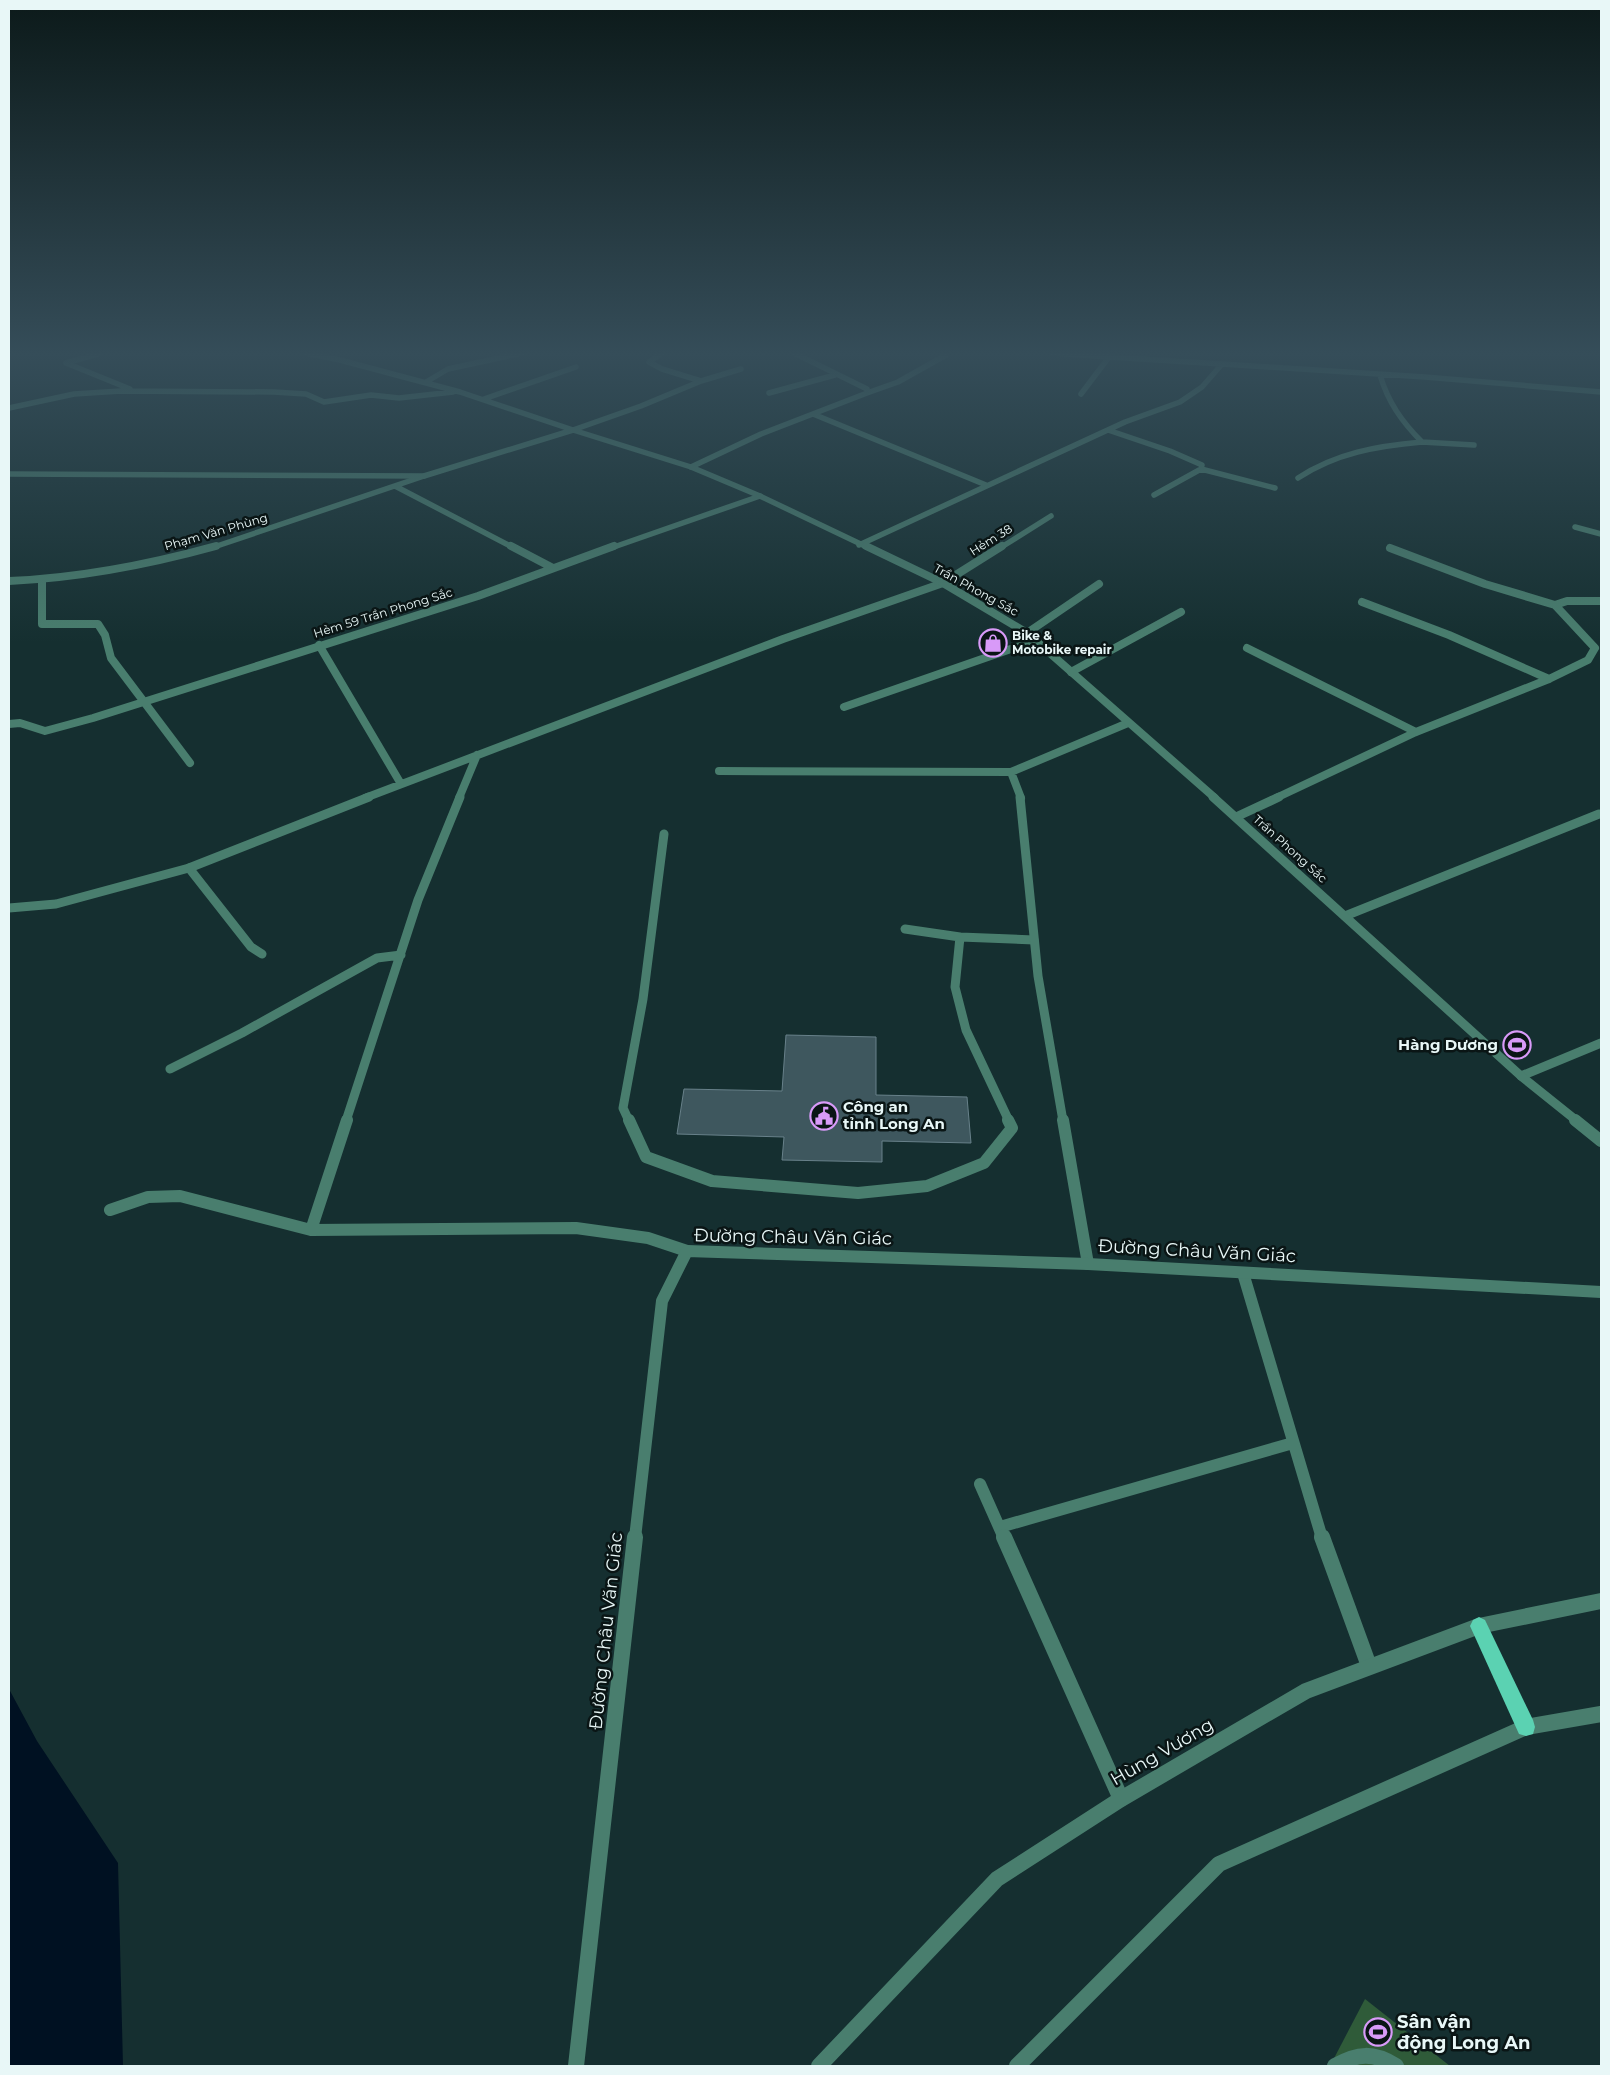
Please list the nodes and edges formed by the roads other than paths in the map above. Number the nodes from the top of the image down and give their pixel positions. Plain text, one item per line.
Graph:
1 (509, 450) edge
2 (635, 450) edge
3 (728, 450) edge
4 (900, 450) edge
5 (1064, 450) edge
6 (1164, 450) edge
7 (1364, 450) edge
8 (691, 468) junction
9 (1201, 469) junction
10 (9, 474) edge
11 (424, 476) junction
12 (1298, 478) dead end
13 (986, 485) junction
14 (395, 486) junction
15 (1275, 488) dead end
16 (1154, 495) dead end
17 (760, 496) junction
18 (1051, 516) dead end
19 (1575, 526) dead end
20 (1601, 534) edge
21 (859, 545) junction
22 (1390, 548) dead end
23 (553, 568) junction
24 (9, 581) edge
25 (42, 581) junction
26 (943, 583) junction
27 (1099, 584) dead end
28 (1601, 601) edge
29 (1362, 602) dead end
30 (1555, 605) junction
31 (1181, 612) dead end
32 (1027, 633) junction
33 (1034, 642) junction
34 (319, 645) junction
35 (1247, 648) dead end
36 (1598, 648) edge
37 (1071, 672) junction
38 (1549, 680) junction
39 (143, 702) junction
40 (844, 707) dead end
41 (1128, 723) junction
42 (9, 724) edge
43 (1416, 732) junction
44 (477, 755) junction
45 (190, 764) dead end
46 (719, 772) dead end
47 (1011, 772) junction
48 (401, 784) junction
49 (1599, 814) dead end
50 (1236, 817) junction
51 (664, 834) dead end
52 (189, 868) junction
53 (9, 908) edge
54 (1345, 916) junction
55 (905, 929) dead end
56 (960, 937) junction
57 (1034, 940) junction
58 (262, 954) dead end
59 (401, 955) junction
60 (1601, 1043) edge
61 (170, 1069) dead end
62 (1521, 1076) junction
63 (1601, 1141) edge
64 (110, 1210) dead end
65 (311, 1230) junction
66 (687, 1251) junction
67 (1088, 1264) junction
68 (1243, 1273) junction
69 (1601, 1292) edge
70 (1293, 1443) junction
71 (980, 1484) dead end
72 (1000, 1528) junction
73 (1601, 1602) edge
74 (1479, 1626) junction
75 (1369, 1666) junction
76 (1601, 1714) edge
77 (1526, 1727) junction
78 (1121, 1799) junction
79 (576, 2066) edge
80 (819, 2066) edge
81 (1017, 2066) edge
82 (1336, 2066) edge
83 (1396, 2066) edge

1 - 11 street, Phạm Văn Phùng
2 - 8 street, Trần Phong Sắc
3 - 8 street
4 - 13 street
5 - 13 street
6 - 9 street
7 - 12 street
8 - 17 street, Trần Phong Sắc
9 - 15 street
9 - 16 street
10 - 11 street
11 - 14 street, Phạm Văn Phùng
13 - 21 street
14 - 23 street
14 - 25 street, Phạm Văn Phùng
17 - 21 street, Trần Phong Sắc
17 - 23 street, Hẻm 59 Trần Phong Sắc
18 - 26 street, Hẻm 38
19 - 20 street
21 - 26 street, Trần Phong Sắc
22 - 30 street
23 - 34 street, Hẻm 59 Trần Phong Sắc
24 - 25 street, Phạm Văn Phùng
25 - 39 street
26 - 32 street, Trần Phong Sắc
26 - 44 street, Hẻm 38
27 - 32 street
28 - 30 street
29 - 38 street
30 - 36 street
31 - 37 street
32 - 33 street, Trần Phong Sắc
33 - 37 street, Trần Phong Sắc
33 - 40 street
34 - 39 street, Hẻm 59 Trần Phong Sắc
34 - 48 street
35 - 43 street
36 - 38 street
37 - 41 street, Trần Phong Sắc
38 - 43 street
39 - 42 street, Hẻm 59 Trần Phong Sắc
39 - 45 street
41 - 47 street
41 - 50 street, Trần Phong Sắc
43 - 50 street
44 - 48 street, Hẻm 38
44 - 59 street
46 - 47 street
47 - 57 street
48 - 52 street, Hẻm 38
49 - 54 street
50 - 54 street, Trần Phong Sắc
51 - 56 street
52 - 53 street, Hẻm 38
52 - 58 street
54 - 62 street, Trần Phong Sắc
55 - 56 street
56 - 57 street
57 - 67 street
59 - 61 street
59 - 65 street
60 - 62 street
62 - 63 street, Trần Phong Sắc
64 - 65 street
65 - 66 street
66 - 67 street, Đường Châu Văn Giác
66 - 79 street, Đường Châu Văn Giác
67 - 68 street, Đường Châu Văn Giác
68 - 69 street, Đường Châu Văn Giác
68 - 70 street
70 - 72 street
70 - 75 street
71 - 72 street
72 - 78 street
73 - 74 street, Hùng Vương
74 - 75 street, Hùng Vương
74 - 77 main road
75 - 78 street, Hùng Vương
76 - 77 street
77 - 81 street
78 - 80 street, Hùng Vương
82 - 83 street

